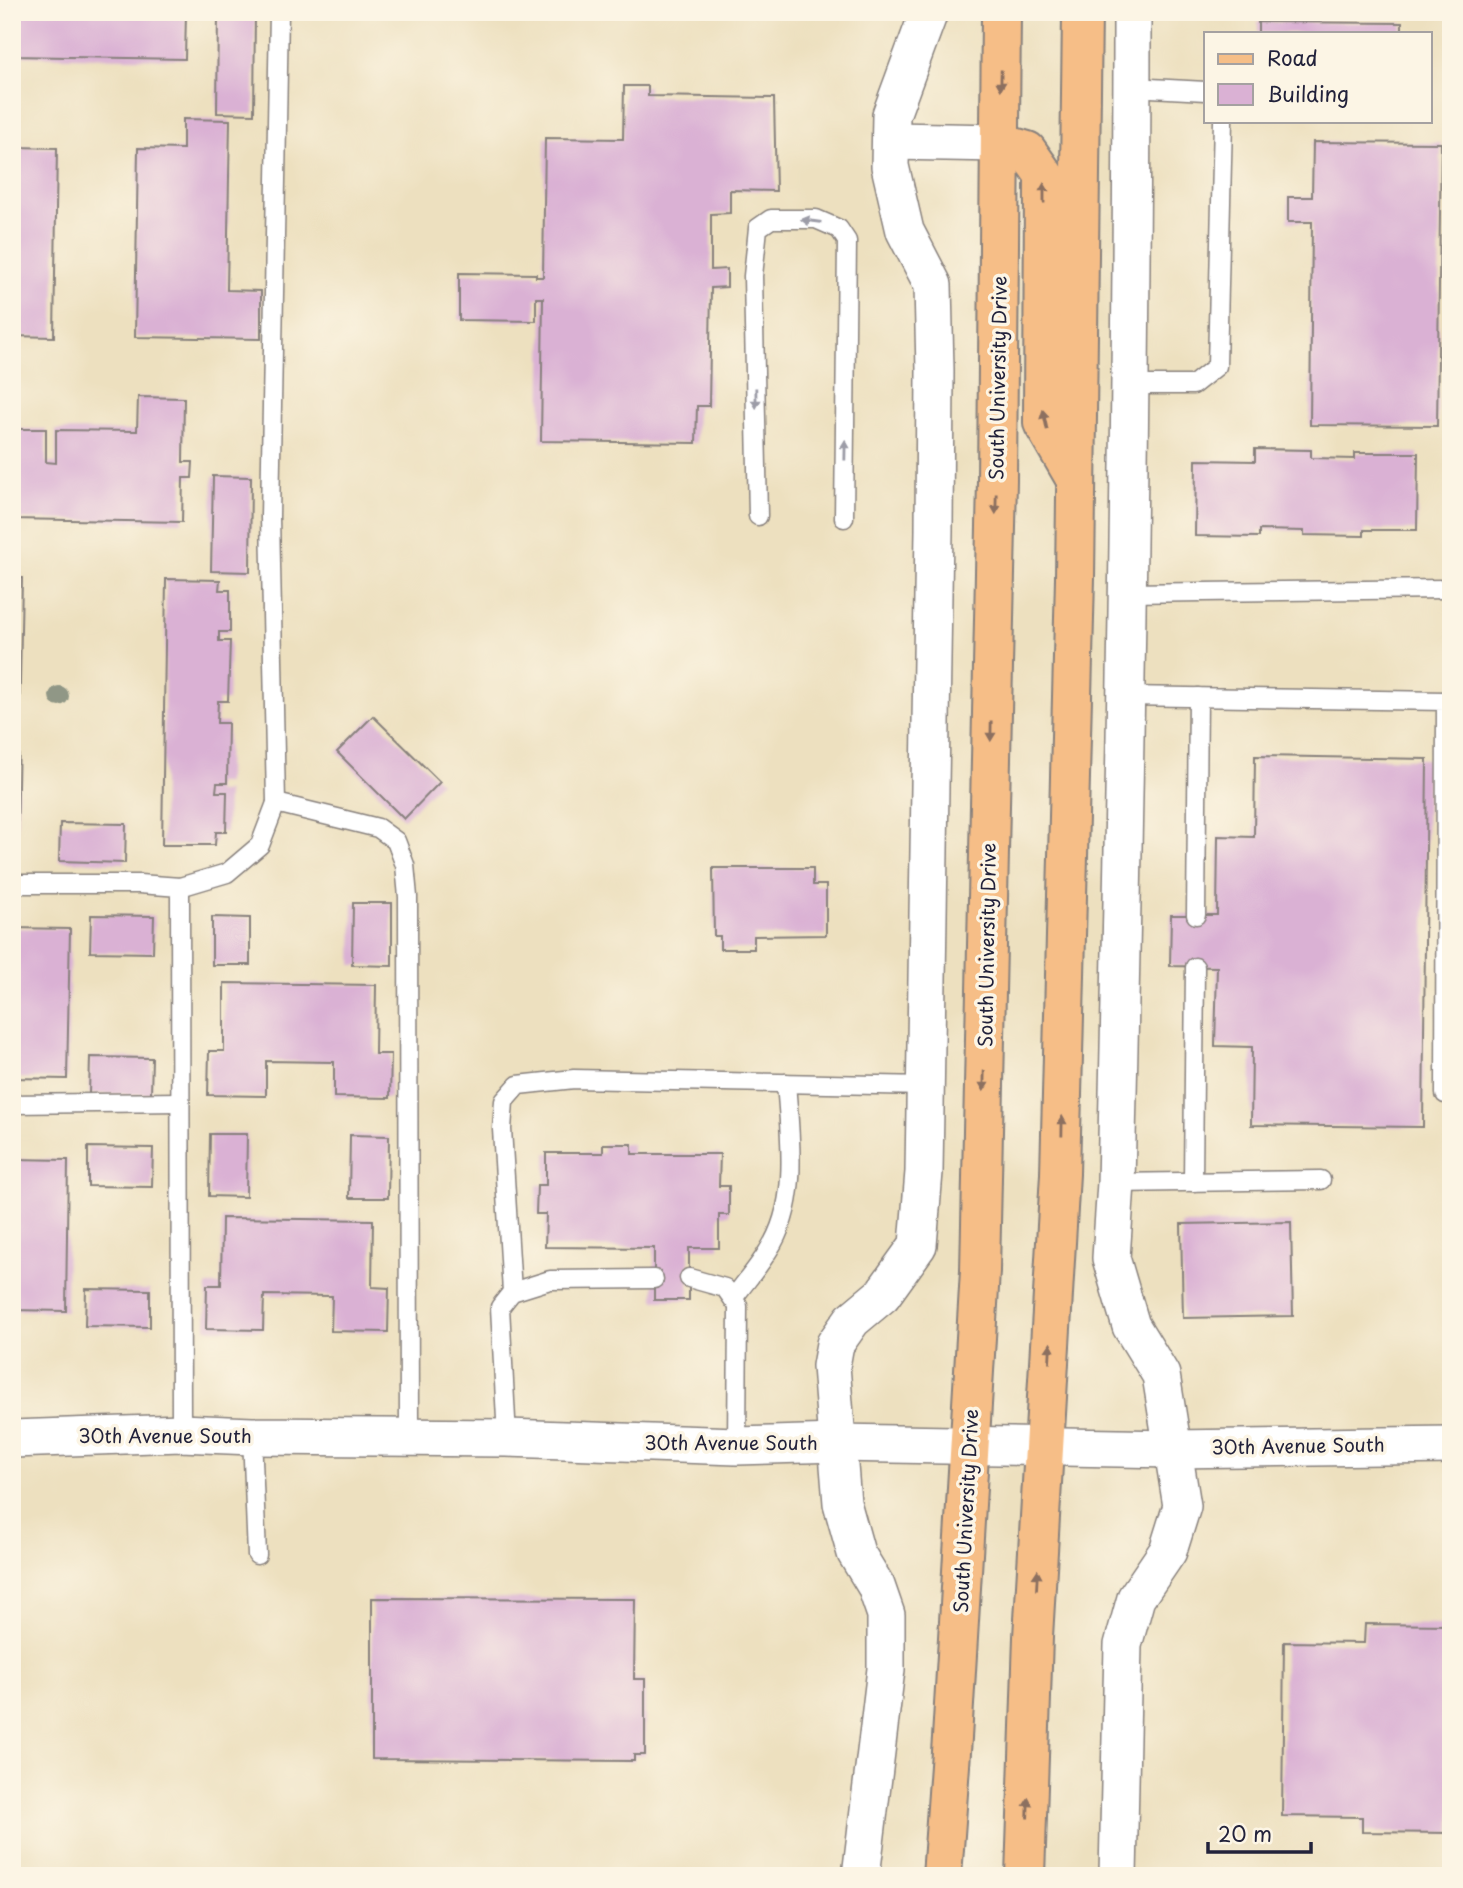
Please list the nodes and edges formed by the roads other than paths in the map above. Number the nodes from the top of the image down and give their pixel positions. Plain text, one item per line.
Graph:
1 (279, 12) edge
2 (929, 12) edge
3 (1001, 12) edge
4 (1082, 12) edge
5 (1132, 12) edge
6 (1132, 87) junction
7 (1204, 90) edge
8 (1223, 122) edge
9 (891, 141) junction
10 (1000, 144) junction
11 (1130, 385) junction
12 (1076, 480) junction
13 (758, 516) dead end
14 (844, 518) dead end
15 (1444, 589) dead end
16 (1127, 593) junction
17 (1125, 696) junction
18 (1198, 697) junction
19 (276, 803) junction
20 (12, 884) edge
21 (180, 887) junction
22 (1196, 915) dead end
23 (1195, 967) dead end
24 (786, 1083) junction
25 (926, 1086) junction
26 (1445, 1094) dead end
27 (180, 1101) junction
28 (12, 1104) edge
29 (1321, 1180) dead end
30 (1193, 1182) junction
31 (1116, 1183) junction
32 (689, 1278) dead end
33 (654, 1279) dead end
34 (512, 1292) junction
35 (733, 1299) junction
36 (181, 1433) junction
37 (252, 1436) junction
38 (409, 1436) junction
39 (507, 1438) junction
40 (12, 1439) edge
41 (837, 1443) junction
42 (1451, 1444) edge
43 (737, 1446) junction
44 (970, 1446) junction
45 (1045, 1447) junction
46 (1173, 1448) junction
47 (257, 1555) dead end
48 (861, 1876) edge
49 (942, 1876) edge
50 (1025, 1876) edge
51 (1118, 1876) edge

1 - 19 lane
2 - 9 street
3 -> 10 main road, South University Drive
4 - 12 main road
5 - 6 street
6 - 7 lane
6 - 11 street
8 - 11 lane
9 - 10 street
9 - 25 street
12 -> 10 main road
10 -> 44 main road, South University Drive
11 - 16 street
45 -> 12 main road
14 -> 13 lane
15 - 16 lane
16 - 17 street
17 - 18 lane
17 - 31 street
18 - 22 lane
18 - 26 lane
19 - 21 lane
19 - 38 lane
20 - 21 lane
21 - 27 lane
23 - 30 lane
24 - 25 lane
24 - 34 lane
24 - 35 lane
25 - 41 street
27 - 28 lane
27 - 36 lane
29 - 30 lane
30 - 31 lane
31 - 46 street
32 - 35 lane
33 - 34 lane
34 - 39 lane
35 - 43 lane
36 - 37 street, 30th Avenue South
36 - 40 street, 30th Avenue South
37 - 38 street, 30th Avenue South
37 - 47 lane
38 - 39 street, 30th Avenue South
39 - 43 street, 30th Avenue South
41 - 43 street, 30th Avenue South
41 - 44 street, 30th Avenue South
41 - 48 street
42 - 46 street, 30th Avenue South
44 - 45 street, 30th Avenue South
44 - 49 main road, South University Drive
45 - 46 street, 30th Avenue South
50 -> 45 main road
46 - 51 street

